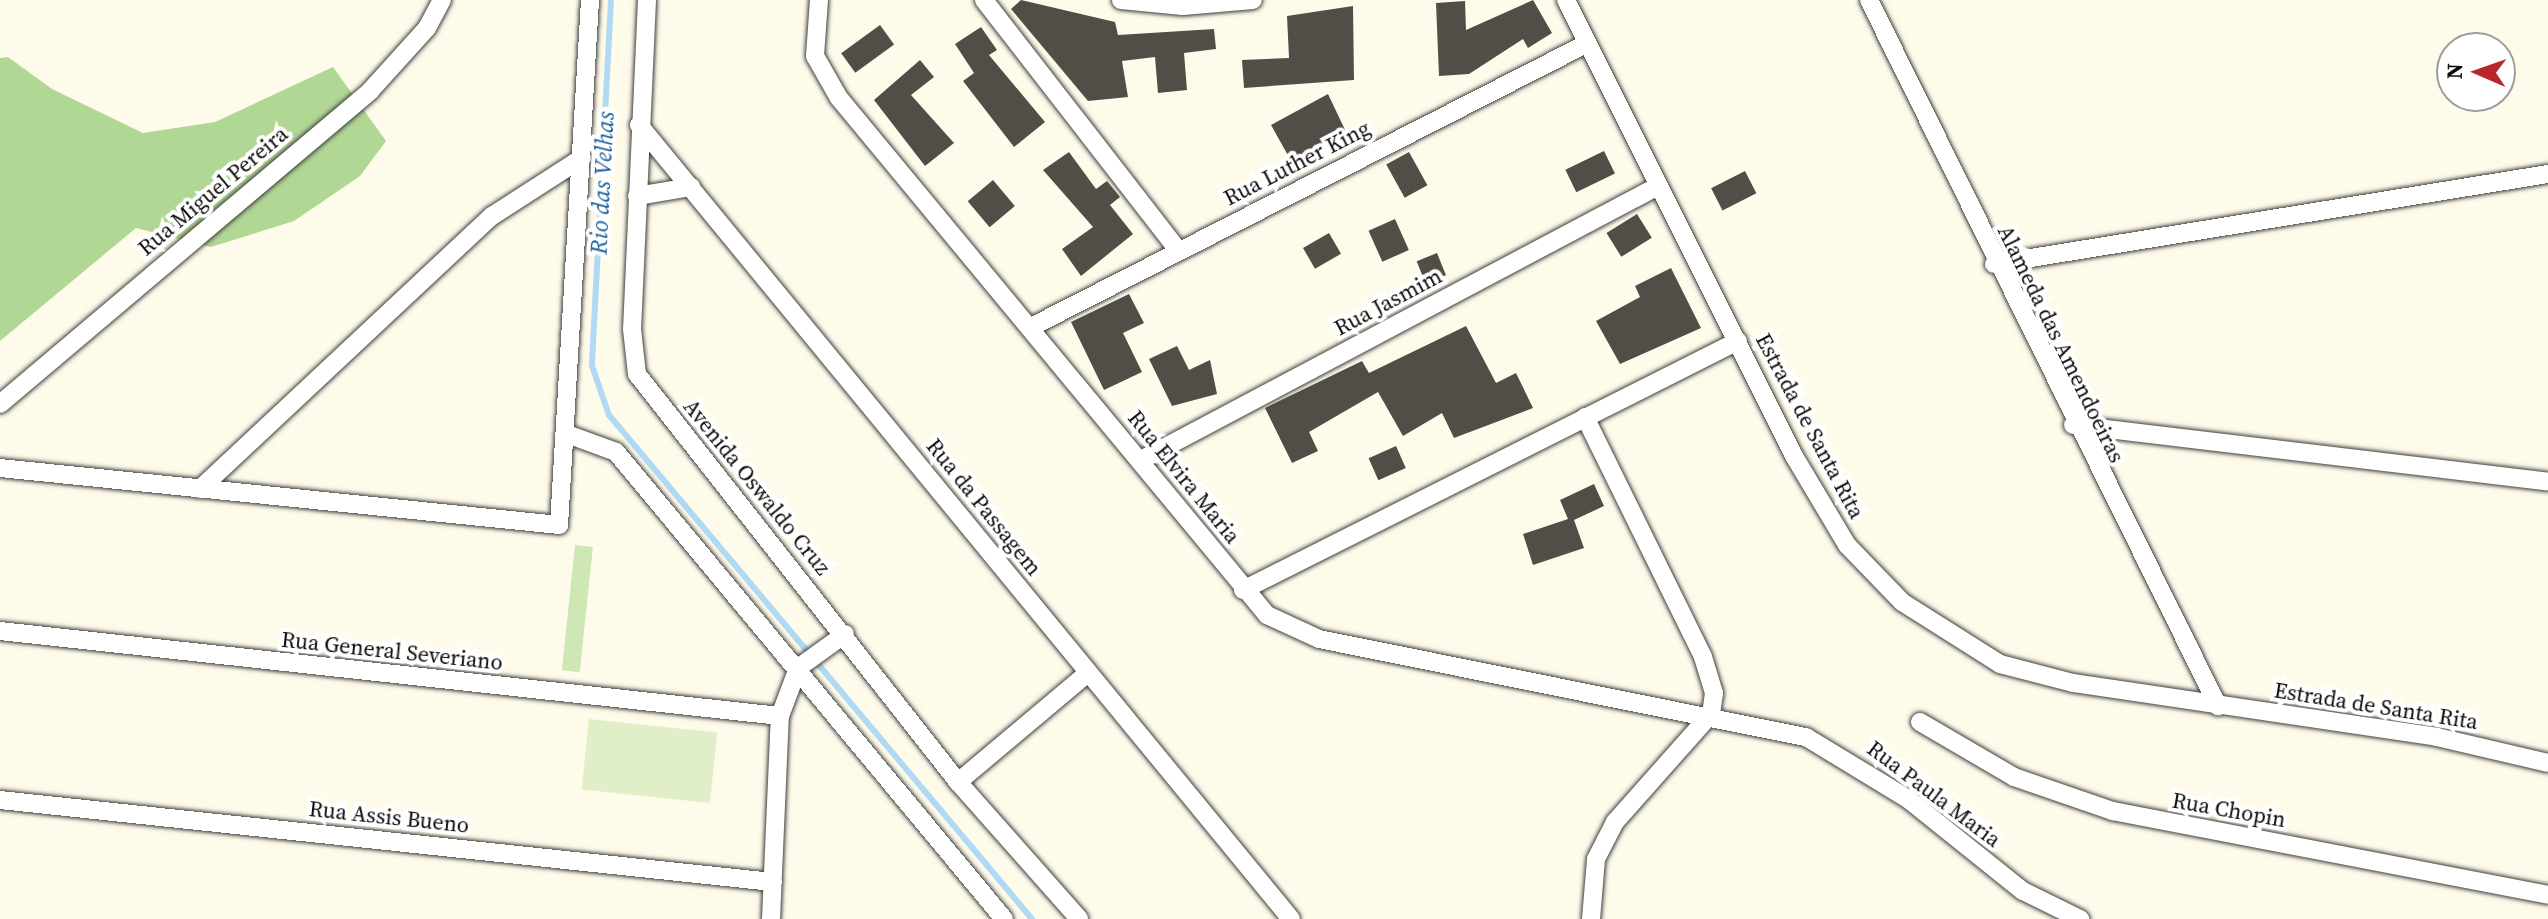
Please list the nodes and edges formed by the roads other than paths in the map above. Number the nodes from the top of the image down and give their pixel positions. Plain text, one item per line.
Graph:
1 (442, 0) edge
2 (590, 0) edge
3 (647, 0) edge
4 (819, 0) edge
5 (984, 0) edge
6 (1121, 0) edge
7 (1253, 0) edge
8 (1566, 0) edge
9 (1869, 0) edge
10 (1586, 44) junction
11 (639, 125) junction
12 (582, 158) junction
13 (2548, 174) edge
14 (1658, 186) junction
15 (691, 187) junction
16 (637, 196) junction
17 (1178, 250) junction
18 (1994, 264) junction
19 (1031, 327) junction
20 (1738, 341) junction
21 (0, 404) edge
22 (1585, 417) junction
23 (2073, 425) junction
24 (573, 435) junction
25 (1141, 460) junction
26 (0, 468) edge
27 (2548, 482) edge
28 (200, 489) junction
29 (1243, 590) junction
30 (0, 631) edge
31 (845, 634) junction
32 (802, 665) junction
33 (1088, 673) junction
34 (2218, 706) junction
35 (1711, 714) junction
36 (780, 716) junction
37 (1920, 722) dead end
38 (2548, 763) edge
39 (958, 782) junction
40 (0, 800) edge
41 (773, 882) junction
42 (2548, 895) edge
43 (771, 919) edge
44 (1004, 919) edge
45 (1079, 919) edge
46 (1291, 919) edge
47 (1591, 919) edge
48 (2080, 919) edge

1 - 21 street, Rua Miguel Pereira
2 - 12 street
3 - 11 street, Avenida Oswaldo Cruz
4 - 19 street, Rua Elvira Maria
5 - 17 street
6 - 7 street
8 - 10 street, Estrada de Santa Rita
9 - 18 street, Alameda das Amendoeiras
10 - 14 street, Estrada de Santa Rita
10 - 17 street, Rua Luther King
11 - 15 street, Rua da Passagem
11 - 16 street, Avenida Oswaldo Cruz
12 - 24 street
12 - 28 street
13 - 18 street
14 - 20 street, Estrada de Santa Rita
14 - 25 street, Rua Jasmim
15 - 16 street
15 - 33 street, Rua da Passagem
16 - 31 street, Avenida Oswaldo Cruz
17 - 19 street, Rua Luther King
18 - 23 street, Alameda das Amendoeiras
19 - 25 street, Rua Elvira Maria
20 - 22 street
20 - 34 street, Estrada de Santa Rita
22 - 29 street
22 - 35 street
23 - 27 street
23 - 34 street, Alameda das Amendoeiras
24 - 28 street
24 - 32 street
25 - 29 street, Rua Elvira Maria
26 - 28 street
29 - 35 street, Rua Elvira Maria
30 - 36 street, Rua General Severiano
31 - 32 street
31 - 39 street, Avenida Oswaldo Cruz
32 - 36 street
32 - 44 street
33 - 39 street
33 - 46 street, Rua da Passagem
34 - 38 street, Estrada de Santa Rita
35 - 47 street
35 - 48 street, Rua Paula Maria
36 - 41 street
37 - 42 street, Rua Chopin
39 - 45 street, Avenida Oswaldo Cruz
40 - 41 street, Rua Assis Bueno
41 - 43 street

